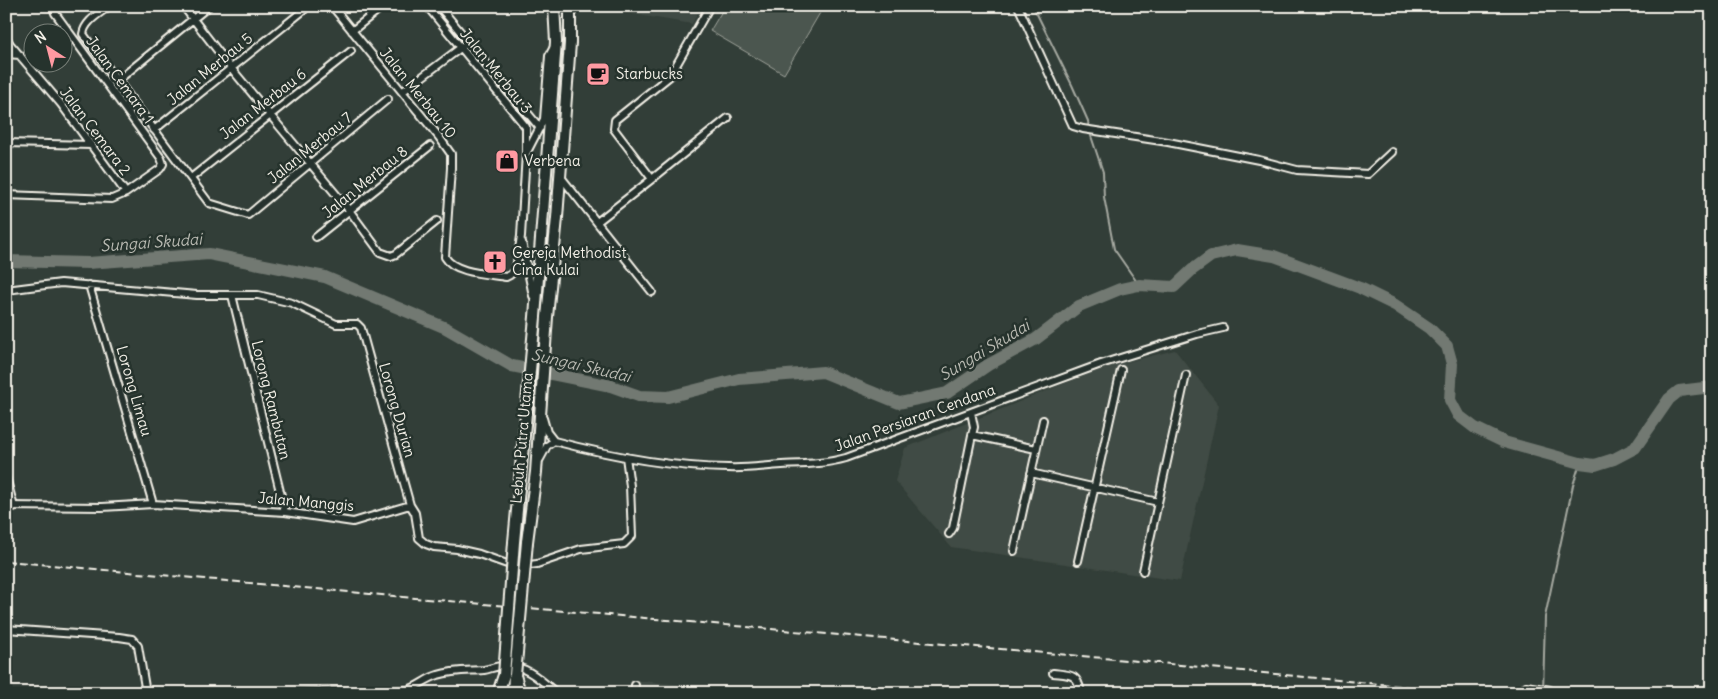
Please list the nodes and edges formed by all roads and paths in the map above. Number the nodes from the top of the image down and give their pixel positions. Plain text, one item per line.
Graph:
1 (53, 6) edge
2 (109, 6) edge
3 (183, 6) edge
4 (210, 6) edge
5 (332, 6) edge
6 (383, 6) edge
7 (427, 6) edge
8 (439, 6) edge
9 (554, 6) edge
10 (570, 6) edge
11 (710, 6) edge
12 (1018, 6) edge
13 (304, 10) dead end
14 (193, 20) junction
15 (352, 31) junction
16 (6, 37) edge
17 (469, 42) junction
18 (556, 42) junction
19 (461, 48) junction
20 (351, 51) dead end
21 (6, 54) edge
22 (20, 55) junction
23 (231, 68) junction
24 (117, 81) junction
25 (402, 92) junction
26 (388, 99) dead end
27 (270, 115) junction
28 (728, 118) dead end
29 (540, 128) junction
30 (154, 130) junction
31 (6, 143) edge
32 (91, 145) junction
33 (430, 146) dead end
34 (1392, 152) dead end
35 (526, 153) junction
36 (311, 163) junction
37 (561, 177) junction
38 (190, 178) junction
39 (652, 179) junction
40 (126, 193) junction
41 (6, 195) edge
42 (349, 210) junction
43 (437, 221) dead end
44 (597, 222) junction
45 (521, 236) junction
46 (316, 237) dead end
47 (480, 273) joint
48 (89, 285) junction
49 (6, 290) edge
50 (652, 292) dead end
51 (232, 295) junction
52 (536, 312) junction
53 (1223, 328) dead end
54 (1121, 370) dead end
55 (1186, 375) dead end
56 (541, 407) junction
57 (971, 412) junction
58 (1043, 420) dead end
59 (972, 435) junction
60 (554, 441) junction
61 (1036, 449) junction
62 (626, 457) junction
63 (536, 472) junction
64 (1031, 473) junction
65 (6, 477) edge
66 (1095, 488) junction
67 (1158, 502) junction
68 (153, 504) junction
69 (410, 505) junction
70 (6, 506) edge
71 (14, 507) junction
72 (285, 512) junction
73 (949, 534) dead end
74 (1014, 552) dead end
75 (1078, 561) dead end
76 (1143, 571) dead end
77 (6, 628) edge
78 (1053, 673) dead end
79 (509, 675) junction
80 (635, 685) dead end
81 (1526, 686) dead end
82 (1550, 690) dead end
83 (407, 691) edge
84 (146, 693) edge
85 (284, 693) edge
86 (498, 693) edge
87 (503, 693) edge
88 (513, 693) edge
89 (520, 693) edge
90 (556, 693) edge
91 (634, 693) edge
92 (1081, 693) edge

1 - 40 street, Jalan Cemara 1
2 - 24 street
3 - 14 street
4 - 14 street
5 - 15 street, Jalan Merbau 10
6 - 15 street
7 - 19 street, Jalan Merbau 3
8 - 17 street
9 - 18 main road, Lebuh Putra Utama
10 - 37 main road, Lebuh Putra Utama
11 - 39 street
12 - 34 street
13 - 23 street, Jalan Merbau 5
14 - 23 street
14 - 24 street
15 - 25 street, Jalan Merbau 10
16 - 22 street, Jalan Cemara 2
17 - 19 street
17 - 29 street
18 - 29 street
18 - 52 main road, Lebuh Putra Utama
19 - 25 street
19 - 35 street, Jalan Merbau 3
20 - 27 street, Jalan Merbau 6
21 - 22 street
22 - 32 street, Jalan Cemara 2
23 - 27 street
23 - 30 street, Jalan Merbau 5
24 - 30 street
25 - 47 street, Jalan Merbau 10
26 - 36 street, Jalan Merbau 7
27 - 36 street
27 - 38 street, Jalan Merbau 6
28 - 39 street
29 - 35 street
30 - 38 street
31 - 32 street
32 - 40 street, Jalan Cemara 2
33 - 42 street, Jalan Merbau 8
35 - 45 street, Jalan Merbau 3
36 - 38 street, Jalan Merbau 7
36 - 42 street
37 - 44 street
37 - 56 main road, Lebuh Putra Utama
39 - 44 street
40 - 41 street
42 - 43 street
42 - 46 street, Jalan Merbau 8
44 - 50 street
45 - 47 street, Jalan Merbau 3
45 - 52 street
48 - 49 street
48 - 51 street
48 - 68 street, Lorong Limau
51 - 69 street, Lorong Durian
51 - 72 street, Lorong Rambutan
52 - 79 main road, Lebuh Putra Utama, bridge
53 - 57 street, Jalan Persiaran Cendana
54 - 66 street
55 - 67 street
56 - 60 street
56 - 63 main road, Lebuh Putra Utama
57 - 59 street
57 - 62 street, Jalan Persiaran Cendana
58 - 61 street
59 - 61 street
59 - 73 street
60 - 62 street, Jalan Persiaran Cendana
60 - 63 street
61 - 64 street
62 - 69 street
63 - 79 main road, Lebuh Putra Utama, bridge
64 - 66 street
64 - 74 street
65 - 71 street
66 - 67 street
66 - 75 street
67 - 76 street
68 - 71 street, Jalan Manggis
68 - 72 street, Jalan Manggis
69 - 72 street, Jalan Manggis
70 - 71 street, Jalan Manggis
77 - 84 street
78 - 92 street
79 - 86 main road
79 - 87 main road, Lebuh Putra Utama
79 - 88 main road, Lebuh Putra Utama
79 - 89 main road
80 - 91 street
81 - 82 street
83 - 85 street
83 - 90 street

